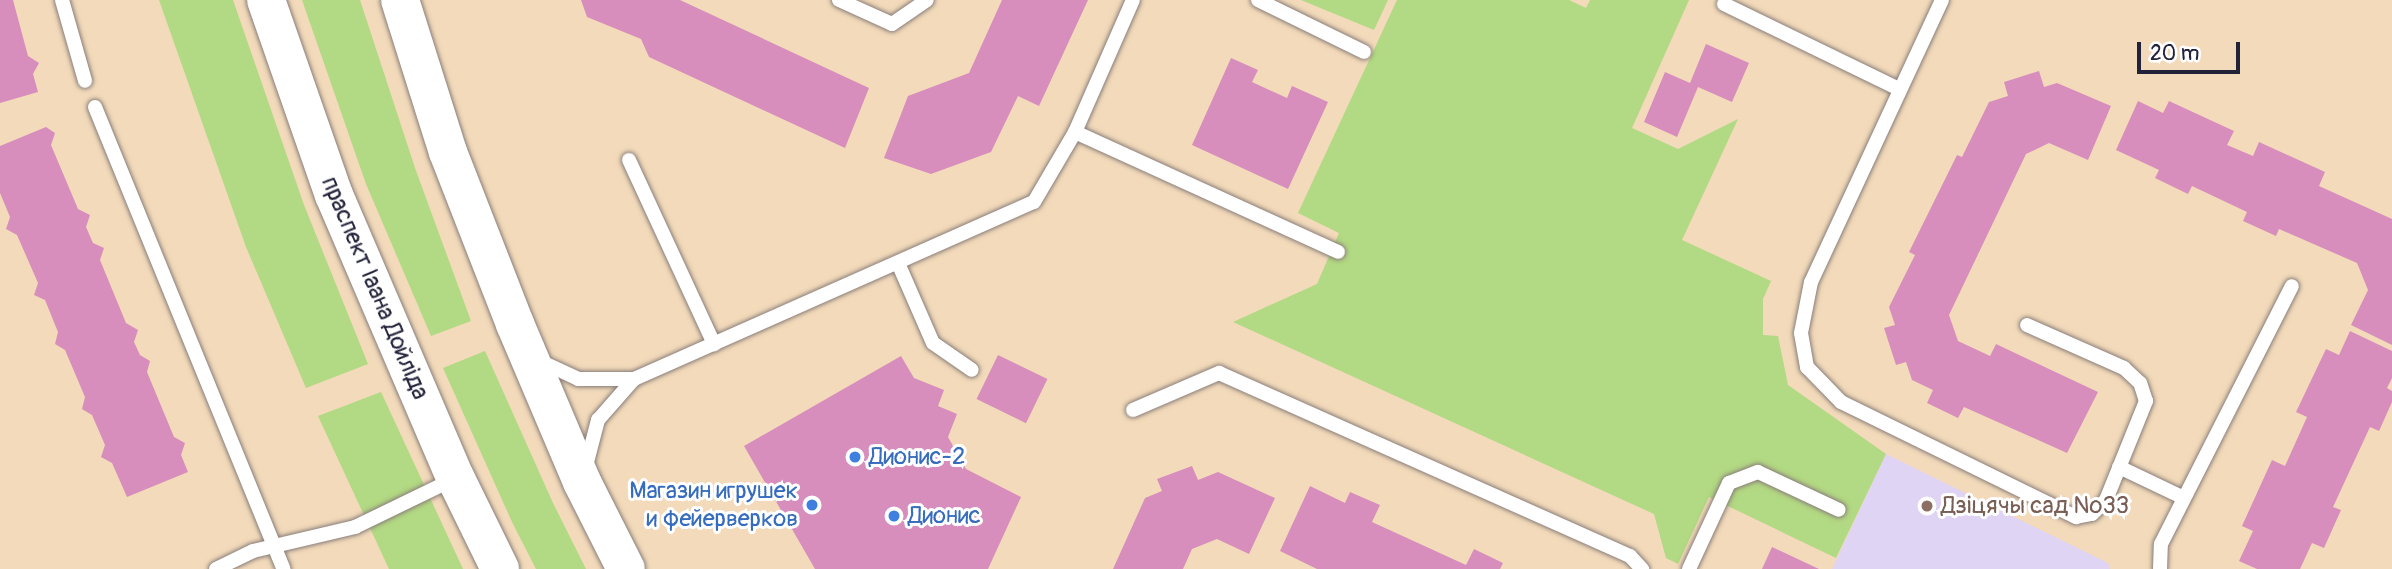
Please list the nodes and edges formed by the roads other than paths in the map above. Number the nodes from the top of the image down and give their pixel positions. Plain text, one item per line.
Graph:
1 (62, 0) edge
2 (266, 0) edge
3 (400, 0) edge
4 (839, 0) edge
5 (927, 0) edge
6 (1133, 0) edge
7 (1258, 0) edge
8 (1942, 0) edge
9 (1724, 4) dead end
10 (1364, 52) dead end
11 (85, 82) dead end
12 (1899, 89) junction
13 (95, 107) dead end
14 (1075, 132) junction
15 (629, 160) dead end
16 (1338, 252) dead end
17 (898, 262) junction
18 (2292, 286) dead end
19 (2027, 325) dead end
20 (714, 344) junction
21 (526, 351) junction
22 (972, 370) dead end
23 (634, 379) junction
24 (1133, 410) dead end
25 (2119, 467) junction
26 (456, 479) junction
27 (582, 482) junction
28 (2184, 499) junction
29 (1839, 510) dead end
30 (273, 546) junction
31 (216, 569) edge
32 (284, 569) edge
33 (500, 569) edge
34 (626, 569) edge
35 (1642, 569) edge
36 (1689, 569) edge
37 (2160, 569) edge

1 - 11 lane
2 - 26 main road, праспект Іаана Дойліда
3 - 21 main road
4 - 5 lane
6 - 14 lane
7 - 10 lane
8 - 12 lane
9 - 12 lane
12 - 25 lane
13 - 30 lane
14 - 16 lane
14 - 17 lane
15 - 20 lane
17 - 20 lane
17 - 22 lane
18 - 28 lane
19 - 25 lane
20 - 23 lane
21 - 23 lane
21 - 27 main road
23 - 27 lane
24 - 35 lane
25 - 28 lane
26 - 30 lane
26 - 33 main road, праспект Іаана Дойліда
27 - 34 main road
28 - 37 lane
29 - 36 lane
30 - 31 lane
30 - 32 lane

